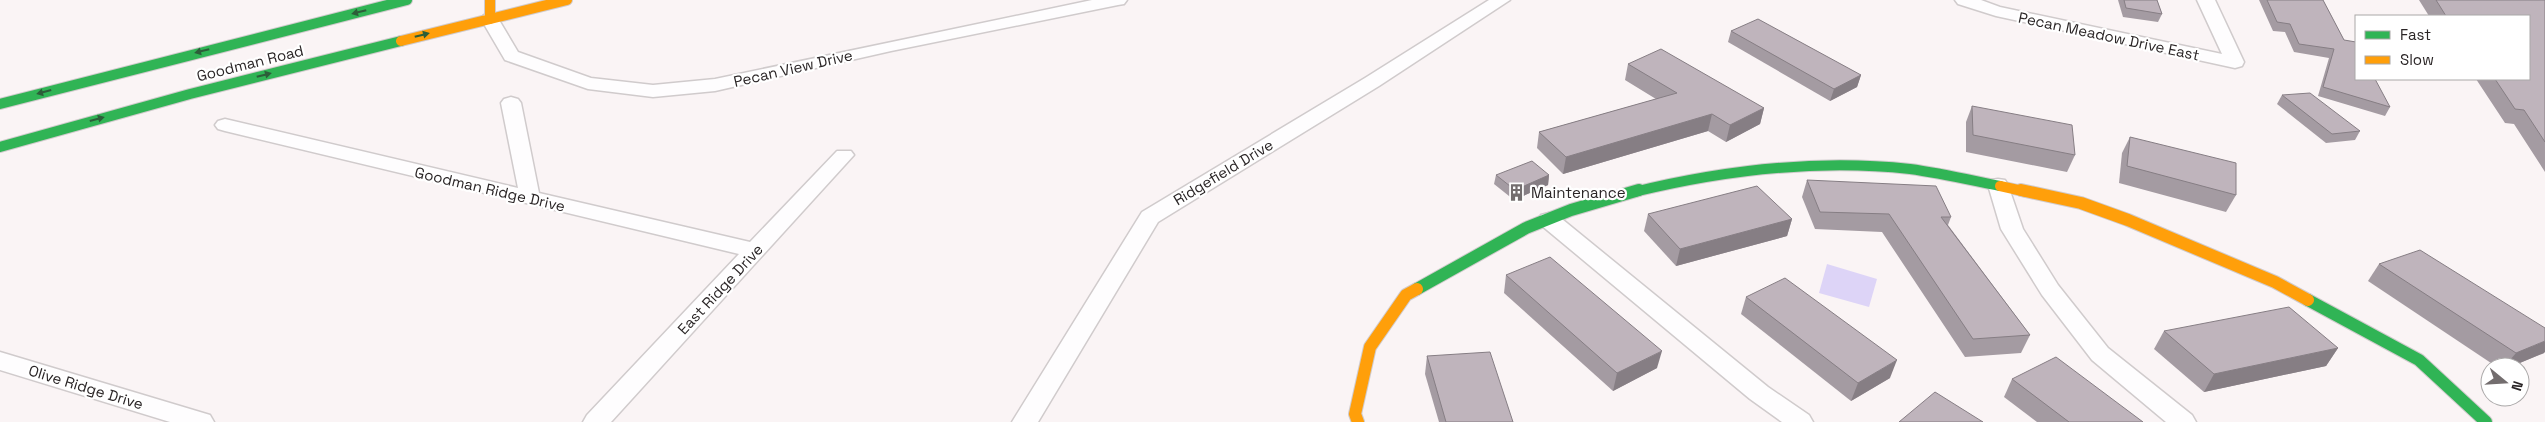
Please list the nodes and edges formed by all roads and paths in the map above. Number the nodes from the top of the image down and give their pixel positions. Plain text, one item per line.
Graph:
1 (407, 0) edge
2 (490, 0) edge
3 (567, 0) edge
4 (1118, 0) edge
5 (1500, 0) edge
6 (1964, 0) edge
7 (2206, 0) edge
8 (490, 19) junction
9 (511, 103) dead end
10 (0, 104) edge
11 (225, 125) dead end
12 (0, 147) edge
13 (844, 155) dead end
14 (1998, 185) junction
15 (530, 198) junction
16 (1549, 220) junction
17 (756, 251) junction
18 (0, 361) edge
19 (201, 422) edge
20 (596, 422) edge
21 (1025, 422) edge
22 (1358, 422) edge
23 (1800, 422) edge
24 (2183, 422) edge
25 (2486, 422) edge

1 -> 10 main road, Goodman Road
2 - 8 main road
3 - 8 main road, Goodman Road
4 - 8 street, Pecan View Drive
5 - 21 street, Ridgefield Drive
6 - 7 street, Pecan Meadow Drive East
12 -> 8 main road, Goodman Road
9 - 15 street
11 - 15 street, Goodman Ridge Drive
13 - 17 street, East Ridge Drive
14 - 16 main road
14 - 24 street
14 - 25 main road
15 - 17 street, Goodman Ridge Drive
16 - 22 main road
16 - 23 street
17 - 20 street, East Ridge Drive
18 - 19 street, Olive Ridge Drive

